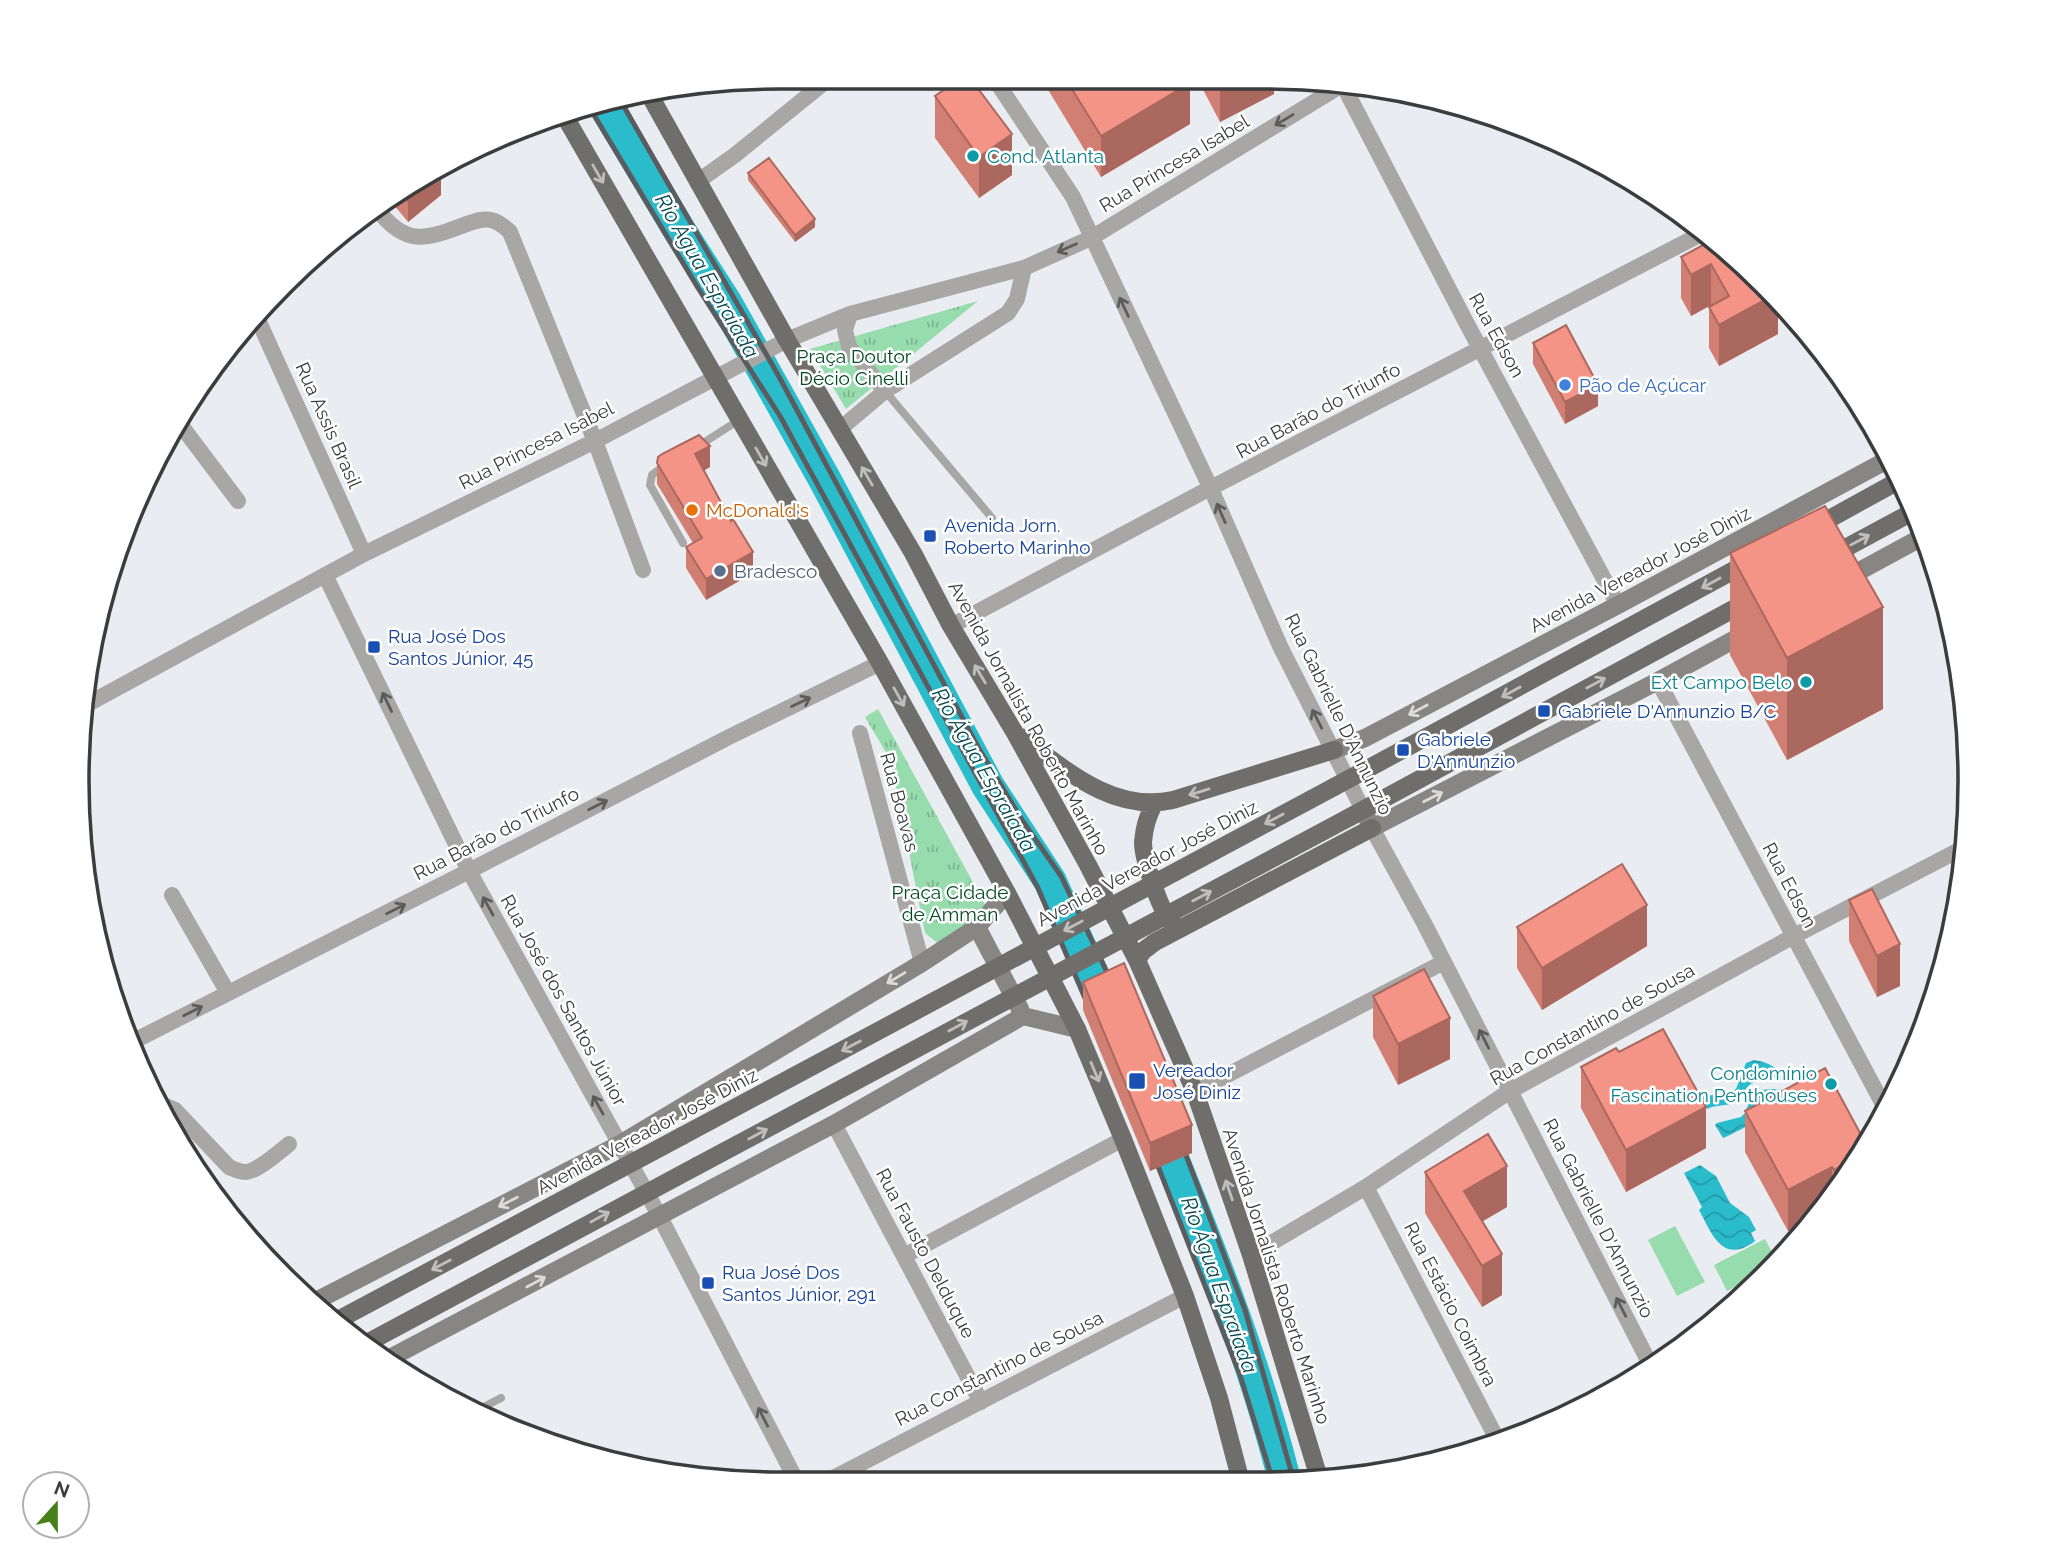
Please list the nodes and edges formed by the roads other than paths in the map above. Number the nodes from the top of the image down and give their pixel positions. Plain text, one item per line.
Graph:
1 (816, 89) edge
2 (1001, 89) edge
3 (1328, 92) edge
4 (1347, 94) edge
5 (653, 102) edge
6 (569, 123) edge
7 (698, 182) junction
8 (382, 216) edge
9 (1091, 237) junction
10 (1694, 238) edge
11 (1024, 268) junction
12 (850, 314) junction
13 (261, 325) edge
14 (785, 342) junction
15 (1480, 349) junction
16 (717, 376) junction
17 (885, 391) junction
18 (739, 420) junction
19 (840, 429) junction
20 (185, 430) edge
21 (595, 441) junction
22 (692, 450) edge
23 (671, 462) edge
24 (1880, 464) edge
25 (1891, 486) edge
26 (1211, 489) junction
27 (238, 501) dead end
28 (1905, 516) edge
29 (992, 517) dead end
30 (1791, 540) edge
31 (1915, 541) edge
32 (683, 543) dead end
33 (1767, 553) edge
34 (364, 554) junction
35 (1808, 568) edge
36 (643, 570) dead end
37 (325, 575) junction
38 (1827, 589) edge
39 (1760, 594) edge
40 (1618, 605) junction
41 (1767, 622) edge
42 (951, 626) junction
43 (880, 663) junction
44 (1658, 681) junction
45 (94, 701) edge
46 (860, 733) dead end
47 (1015, 733) junction
48 (1334, 750) junction
49 (1341, 783) junction
50 (1154, 804) junction
51 (1357, 813) junction
52 (1372, 828) junction
53 (1954, 853) edge
54 (469, 871) junction
55 (1007, 893) junction
56 (172, 895) dead end
57 (977, 927) junction
58 (1184, 927) junction
59 (1794, 936) junction
60 (1137, 960) junction
61 (1444, 962) junction
62 (922, 963) junction
63 (228, 993) junction
64 (1023, 1016) junction
65 (1076, 1029) junction
66 (139, 1038) edge
67 (1510, 1091) junction
68 (1195, 1092) junction
69 (1880, 1098) edge
70 (173, 1109) edge
71 (834, 1124) junction
72 (1123, 1139) junction
73 (289, 1144) dead end
74 (620, 1144) junction
75 (631, 1165) junction
76 (1366, 1187) junction
77 (646, 1193) junction
78 (660, 1217) junction
79 (1251, 1255) junction
80 (904, 1256) junction
81 (1185, 1296) junction
82 (322, 1298) edge
83 (345, 1316) edge
84 (374, 1339) edge
85 (396, 1355) edge
86 (1647, 1358) edge
87 (501, 1398) dead end
88 (981, 1402) junction
89 (487, 1405) edge
90 (1494, 1433) edge
91 (1316, 1470) edge
92 (792, 1472) edge
93 (845, 1472) edge
94 (1238, 1472) edge

1 - 7 street
2 - 9 street, Rua Gabrielle D'Annunzio
3 -> 9 street, Rua Princesa Isabel
4 - 15 street, Rua Edson
5 - 7 main road, Avenida Jornalista Roberto Marinho
6 -> 16 main road
7 - 14 main road, Avenida Jornalista Roberto Marinho
8 - 21 street
9 -> 11 street, Rua Princesa Isabel
26 -> 9 street, Rua Gabrielle D'Annunzio
10 - 15 street, Rua Barão do Triunfo
11 - 12 street, Rua Princesa Isabel
11 - 17 street
12 - 14 street, Rua Princesa Isabel
12 - 17 street
13 - 34 street, Rua Assis Brasil
14 - 16 street, Rua Princesa Isabel
14 - 19 main road, Avenida Jornalista Roberto Marinho
15 - 26 street, Rua Barão do Triunfo
15 - 40 street, Rua Edson
16 - 18 main road
16 - 21 street, Rua Princesa Isabel
17 - 19 street
17 - 29 lane
18 - 22 lane
18 -> 43 main road
42 -> 19 main road, Avenida Jornalista Roberto Marinho
20 - 27 street
21 - 34 street, Rua Princesa Isabel
21 - 36 street
23 - 32 lane
24 - 40 street, Avenida Vereador José Diniz
25 - 30 main road
26 - 42 street, Rua Barão do Triunfo
48 -> 26 street, Rua Gabrielle D'Annunzio
35 -> 28 main road
31 - 38 street
33 -> 49 main road, Avenida Vereador José Diniz
34 - 37 street, Rua Princesa Isabel
37 - 45 street, Rua Princesa Isabel
54 -> 37 street, Rua José dos Santos Júnior
51 -> 39 main road
40 -> 48 street, Avenida Vereador José Diniz
41 - 44 street
47 -> 42 main road, Avenida Jornalista Roberto Marinho
54 -> 43 street, Rua Barão do Triunfo
43 -> 55 main road
52 -> 44 street
44 - 59 street, Rua Edson
46 - 62 street, Rua Boavas
47 - 50 main road
47 - 60 main road, Avenida Jornalista Roberto Marinho
48 - 49 street, Rua Gabrielle D'Annunzio
48 -> 50 main road
49 - 51 street, Rua Gabrielle D'Annunzio
49 -> 75 main road, Avenida Vereador José Diniz, bridge
50 - 58 main road
51 - 52 street, Rua Gabrielle D'Annunzio
77 -> 51 main road, bridge
52 - 58 main road
52 - 61 street, Rua Gabrielle D'Annunzio
53 - 59 street, Rua Constantino de Sousa
63 -> 54 street, Rua Barão do Triunfo
74 -> 54 street, Rua José dos Santos Júnior
55 - 57 street, Avenida Vereador José Diniz
55 - 65 main road
56 - 63 street
57 - 62 street, Avenida Vereador José Diniz
57 - 64 street
58 - 60 main road
59 - 67 street, Rua Constantino de Sousa
59 - 69 street, Rua Edson
60 - 68 main road, Avenida Jornalista Roberto Marinho
67 -> 61 street, Rua Gabrielle D'Annunzio
61 - 68 street
62 -> 74 street, Avenida Vereador José Diniz
66 -> 63 street, Rua Barão do Triunfo
64 - 65 street
64 - 71 street
65 -> 72 main road
67 - 76 street, Rua Constantino de Sousa
86 -> 67 street, Rua Gabrielle D'Annunzio
79 -> 68 main road, Avenida Jornalista Roberto Marinho
70 - 73 street
71 - 78 street
71 - 80 street, Rua Fausto Delduque
72 - 80 street
72 - 81 main road
74 - 75 street, Rua José dos Santos Júnior
74 -> 82 street, Avenida Vereador José Diniz
75 - 77 street, Rua José dos Santos Júnior
75 -> 83 main road, Avenida Vereador José Diniz
76 - 79 street, Rua Constantino de Sousa
76 - 90 street, Rua Estácio Coimbra
77 - 78 street, Rua José dos Santos Júnior
84 -> 77 main road
85 -> 78 street
92 -> 78 street, Rua José dos Santos Júnior
79 - 91 main road, Avenida Jornalista Roberto Marinho
80 - 88 street, Rua Fausto Delduque
81 - 88 street, Rua Constantino de Sousa
81 - 94 main road
87 - 89 lane
88 - 93 street, Rua Constantino de Sousa

